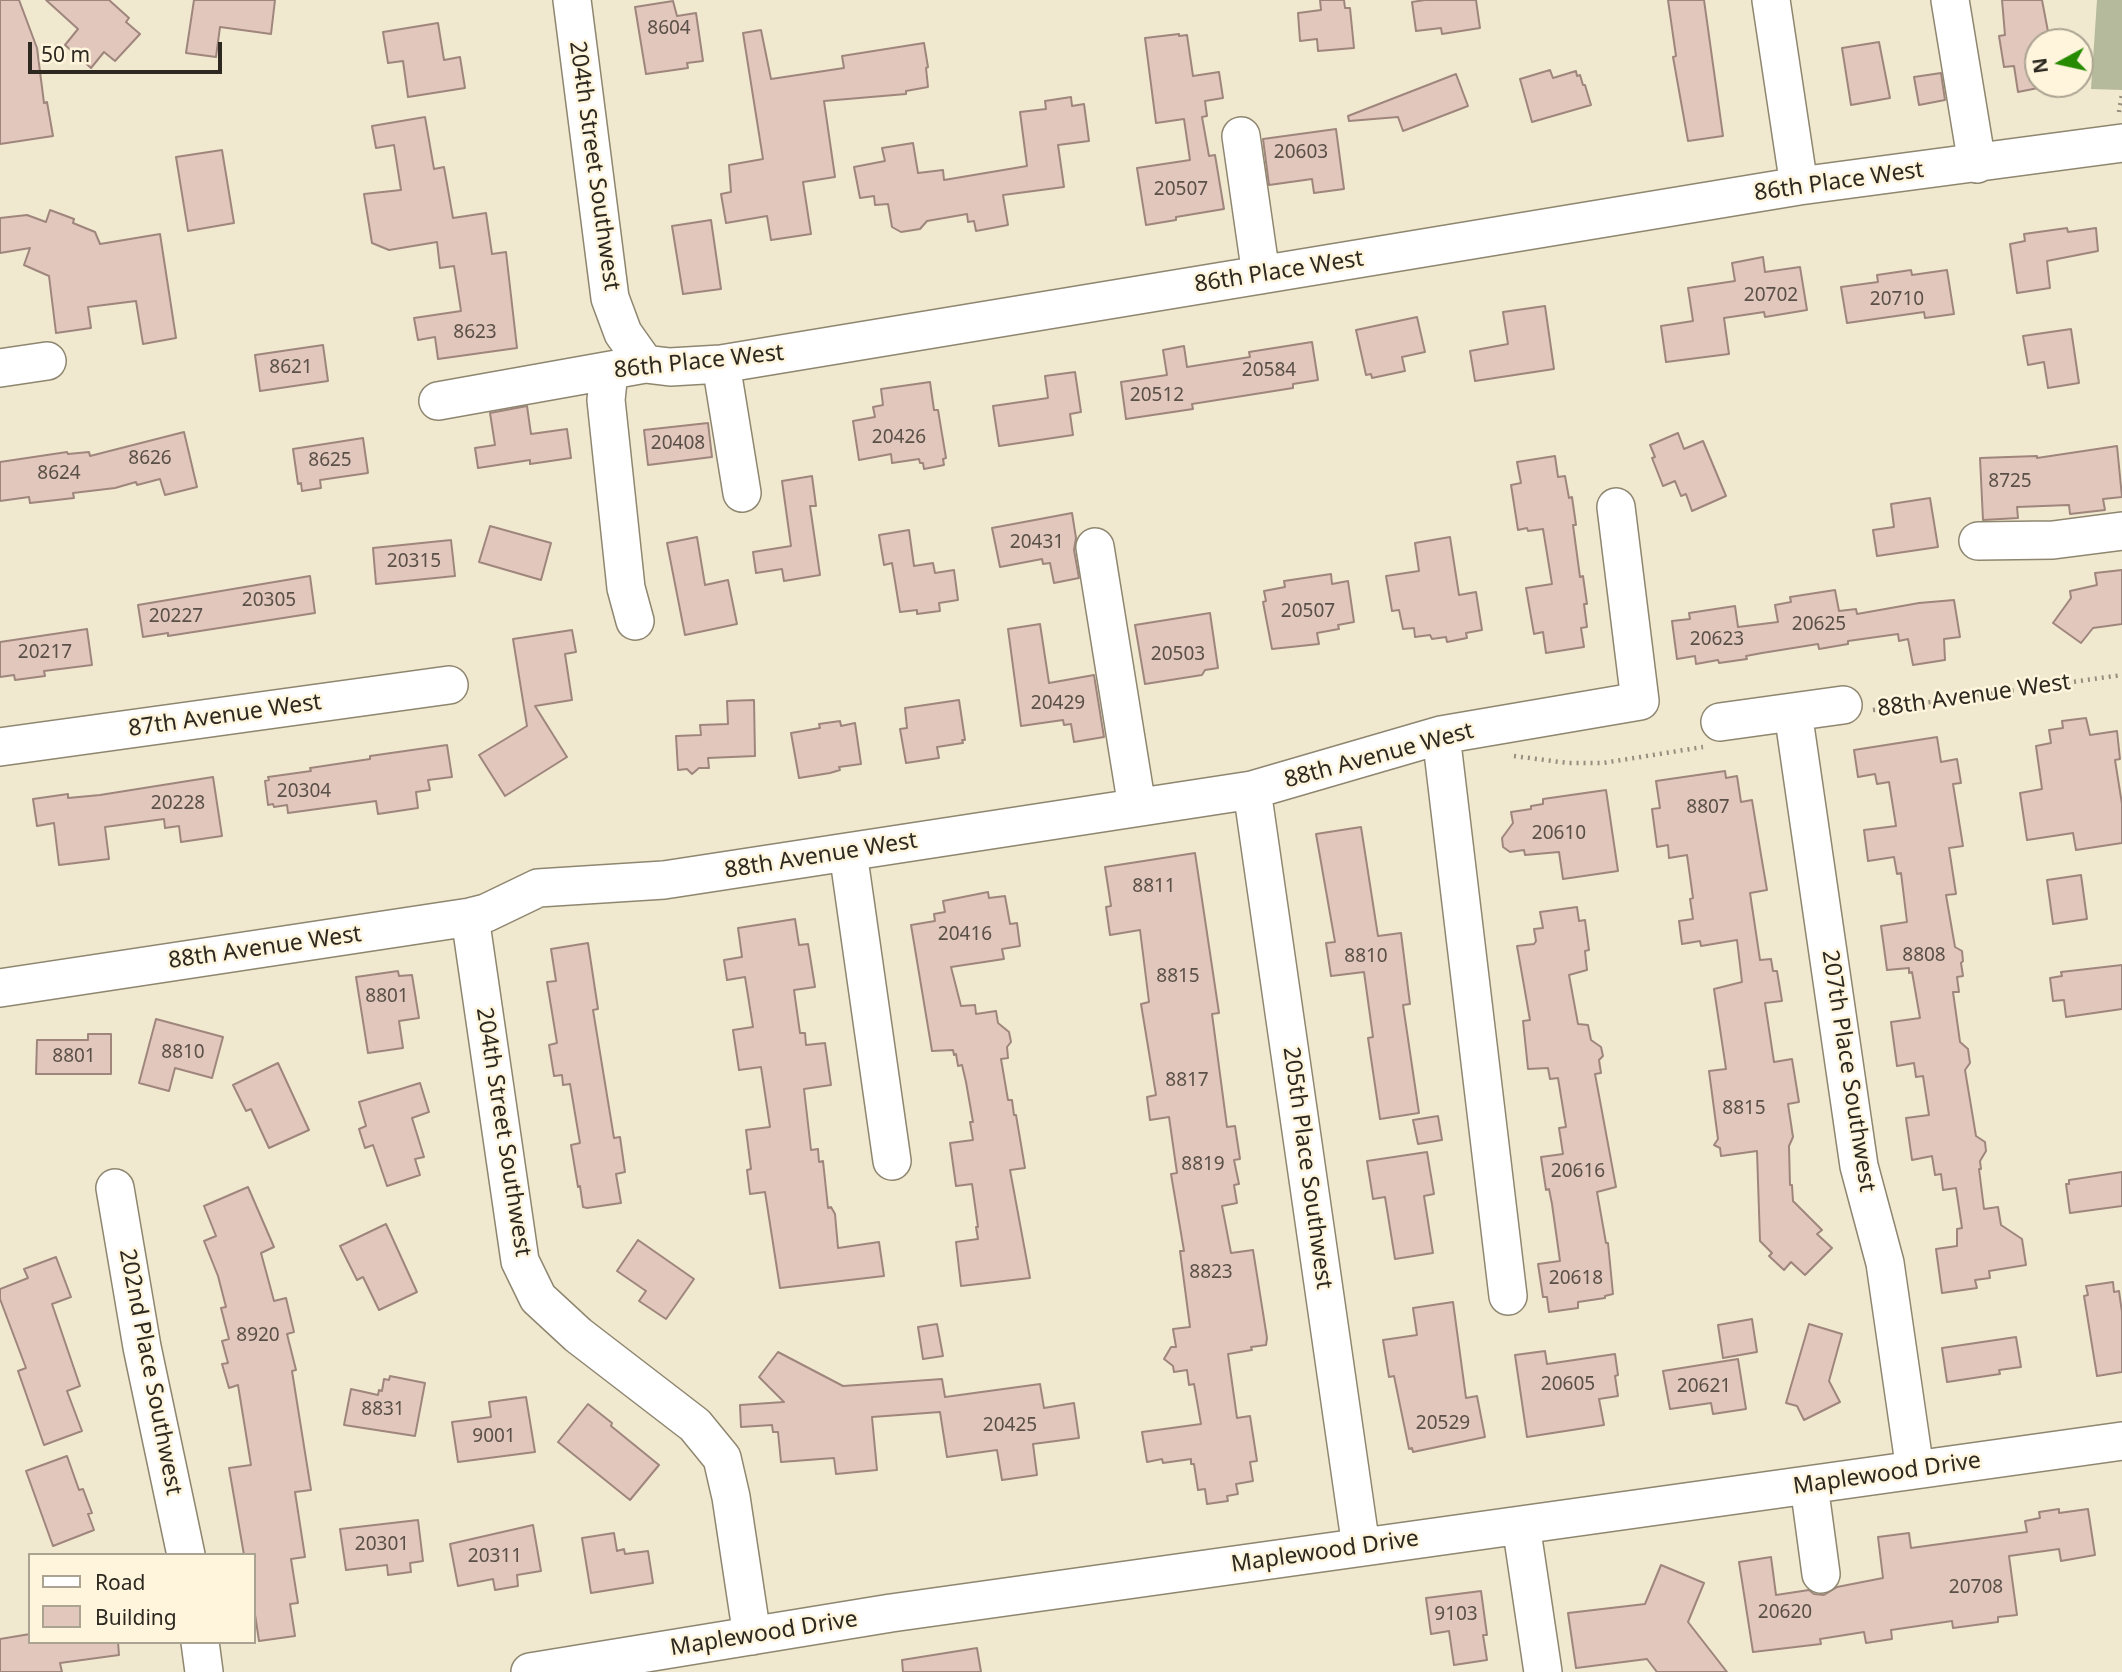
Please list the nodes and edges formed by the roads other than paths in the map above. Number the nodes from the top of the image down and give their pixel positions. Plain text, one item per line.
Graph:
1 (572, 0) edge
2 (1771, 0) edge
3 (1950, 0) edge
4 (2121, 126) edge
5 (1241, 136) dead end
6 (1977, 164) junction
7 (1799, 186) junction
8 (1261, 275) junction
9 (47, 361) dead end
10 (645, 364) junction
11 (721, 364) junction
12 (0, 368) edge
13 (609, 371) junction
14 (438, 401) dead end
15 (742, 493) dead end
16 (1616, 507) dead end
17 (2122, 531) edge
18 (1978, 541) dead end
19 (1095, 547) dead end
20 (635, 621) dead end
21 (449, 685) dead end
22 (1856, 708) road end
23 (1793, 712) junction
24 (1714, 734) road end
25 (1441, 735) junction
26 (0, 747) edge
27 (1252, 790) junction
28 (1137, 807) junction
29 (848, 852) junction
30 (470, 917) junction
31 (0, 988) edge
32 (892, 1161) dead end
33 (115, 1188) dead end
34 (1508, 1296) dead end
35 (2122, 1441) edge
36 (1915, 1470) junction
37 (1809, 1485) junction
38 (1521, 1525) junction
39 (1361, 1547) junction
40 (186, 1553) edge
41 (1821, 1574) dead end
42 (752, 1636) junction
43 (200, 1644) edge
44 (543, 1671) edge
45 (204, 1672) edge
46 (1543, 1672) edge

1 - 10 street, 204th Street Southwest
2 - 7 street
3 - 6 street
4 - 6 street, 86th Place West
5 - 8 street
6 - 7 street, 86th Place West
7 - 8 street, 86th Place West
8 - 11 street, 86th Place West
9 - 12 street
10 - 11 street, 86th Place West
10 - 13 street, 86th Place West
11 - 15 street
13 - 14 street, 86th Place West
13 - 20 street
16 - 25 street, 88th Avenue West
17 - 18 street
19 - 28 street
21 - 26 street, 87th Avenue West
22 - 23 street, 88th Avenue West
23 - 24 street, 88th Avenue West
23 - 36 street, 207th Place Southwest
25 - 27 street, 88th Avenue West
25 - 34 street
27 - 28 street, 88th Avenue West
27 - 39 street, 205th Place Southwest
28 - 29 street, 88th Avenue West
29 - 30 street, 88th Avenue West
29 - 32 street
30 - 31 street, 88th Avenue West
30 - 42 street, 204th Street Southwest
33 - 40 street, 202nd Place Southwest
35 - 36 street, Maplewood Drive
36 - 37 street, Maplewood Drive
37 - 38 street, Maplewood Drive
37 - 41 street
38 - 39 street, Maplewood Drive
38 - 46 street
39 - 42 street, Maplewood Drive
42 - 44 street, Maplewood Drive
43 - 45 street

